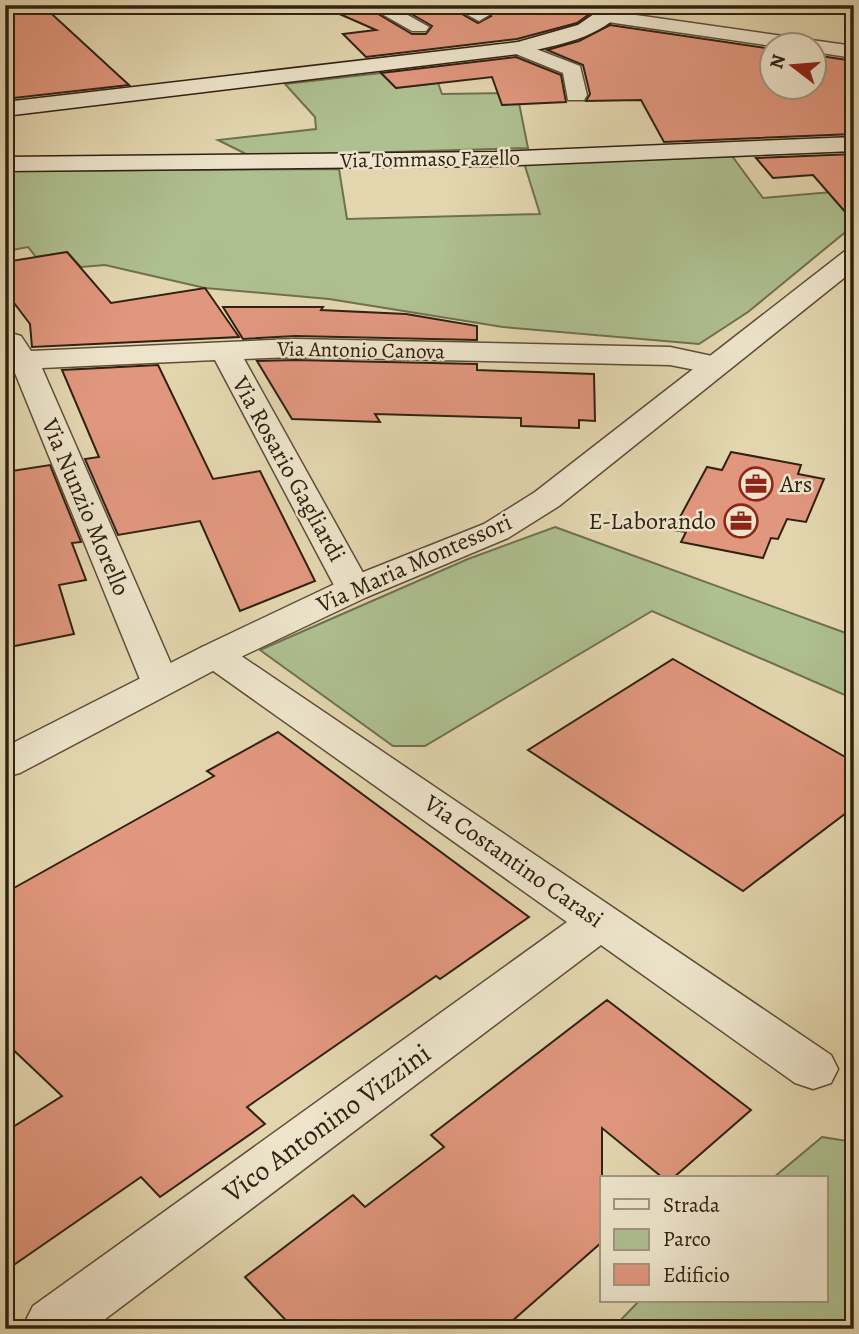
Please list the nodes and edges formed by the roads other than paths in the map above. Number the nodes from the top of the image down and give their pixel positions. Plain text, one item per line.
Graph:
1 (375, 5) edge
2 (458, 5) edge
3 (613, 11) edge
4 (479, 15) dead end
5 (419, 27) dead end
6 (518, 48) junction
7 (854, 52) edge
8 (576, 95) dead end
9 (5, 109) edge
10 (854, 144) edge
11 (5, 164) edge
12 (854, 257) edge
13 (224, 350) junction
14 (11, 352) edge
15 (716, 365) junction
16 (354, 589) junction
17 (215, 655) junction
18 (160, 682) junction
19 (5, 764) edge
20 (601, 921) junction
21 (813, 1069) dead end
22 (53, 1324) dead end

1 - 5 street
2 - 4 street
3 - 6 street
3 - 7 street
6 - 8 street
6 - 9 street
10 - 11 street, Via Tommaso Fazello
12 - 15 street, Via Maria Montessori
13 - 14 street, Via Antonio Canova
13 - 15 street, Via Antonio Canova
13 - 16 street, Via Rosario Gagliardi
14 - 18 street, Via Nunzio Morello
15 - 16 street, Via Maria Montessori
16 - 17 street, Via Maria Montessori
17 - 18 street, Via Maria Montessori
17 - 20 street, Via Costantino Carasi
18 - 19 street, Via Maria Montessori
20 - 21 street, Via Costantino Carasi
20 - 22 street, Vico Antonino Vizzini

